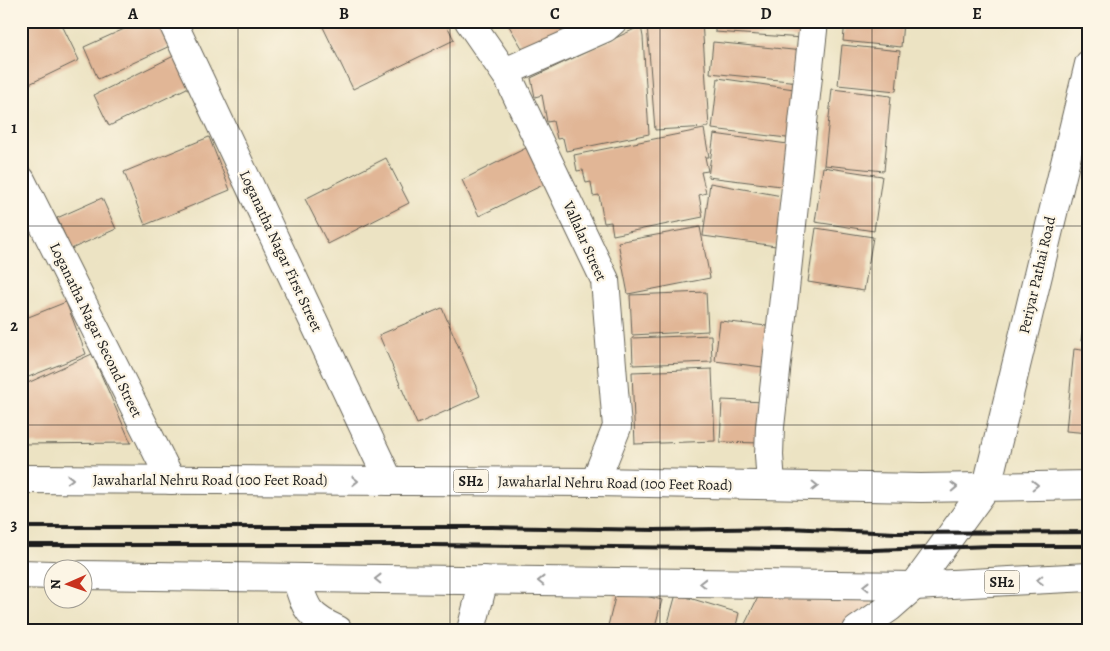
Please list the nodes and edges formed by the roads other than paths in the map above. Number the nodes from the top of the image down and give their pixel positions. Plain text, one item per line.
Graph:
1 (172, 21) edge
2 (469, 21) edge
3 (613, 21) edge
4 (814, 21) edge
5 (505, 72) junction
6 (1087, 73) edge
7 (21, 180) edge
8 (21, 479) edge
9 (171, 480) junction
10 (389, 481) junction
11 (595, 482) junction
12 (771, 484) junction
13 (1089, 485) edge
14 (987, 486) junction
15 (21, 574) edge
16 (42, 575) edge
17 (92, 575) edge
18 (296, 578) junction
19 (1089, 578) edge
20 (484, 580) junction
21 (914, 586) junction
22 (338, 630) edge
23 (471, 630) edge
24 (858, 630) edge

1 - 10 street, Loganatha Nagar First Street
2 - 5 street, Vallalar Street
3 - 5 street
4 - 12 street
5 - 11 street, Vallalar Street
6 - 14 street, Periyar Pathai Road
7 - 9 street, Loganatha Nagar Second Street
8 -> 9 street, Jawaharlal Nehru Road (100 Feet Road) / SH2
9 -> 10 street, Jawaharlal Nehru Road (100 Feet Road) / SH2
10 - 11 street, Jawaharlal Nehru Road (100 Feet Road) / SH2
11 - 12 street, Jawaharlal Nehru Road (100 Feet Road) / SH2
12 -> 14 street, Jawaharlal Nehru Road (100 Feet Road) / SH2
14 -> 13 street, Jawaharlal Nehru Road (100 Feet Road) / SH2
14 - 21 street
15 - 16 street
17 - 18 street, SH2
20 -> 18 street, SH2
18 - 22 street
19 -> 21 street, SH2
21 -> 20 street, SH2
20 - 23 street
21 - 24 street

